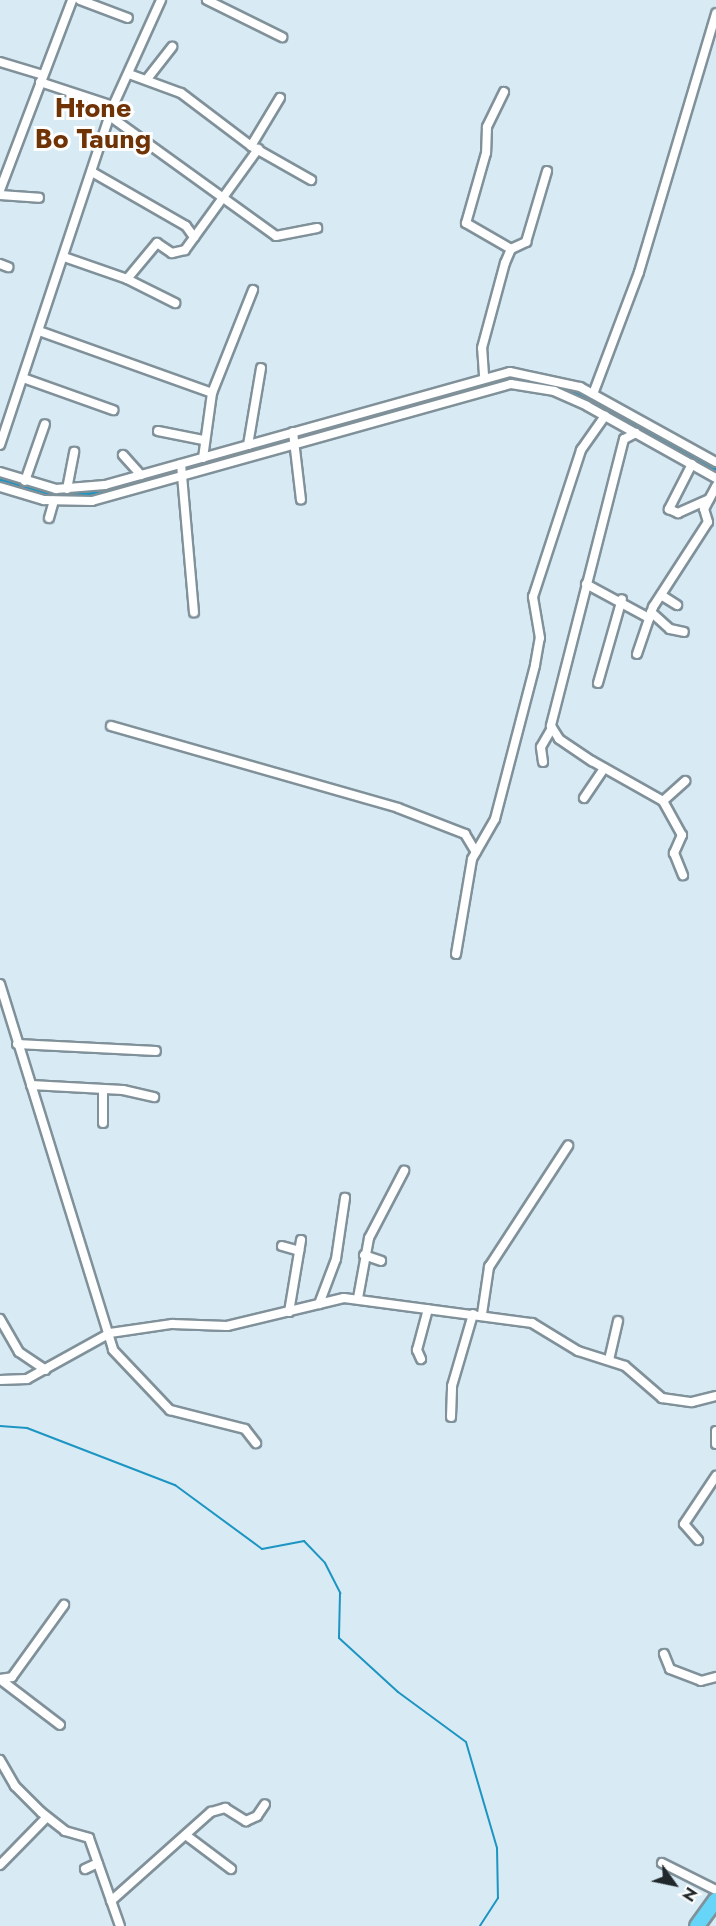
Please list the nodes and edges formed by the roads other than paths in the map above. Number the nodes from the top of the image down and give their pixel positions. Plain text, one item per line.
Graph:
1 (72, 0) edge
2 (80, 0) edge
3 (162, 0) edge
4 (207, 0) edge
5 (716, 13) edge
6 (128, 18) dead end
7 (282, 37) dead end
8 (172, 47) dead end
9 (0, 62) edge
10 (129, 74) junction
11 (41, 78) junction
12 (147, 79) junction
13 (504, 92) dead end
14 (280, 98) dead end
15 (109, 105) junction
16 (111, 117) junction
17 (255, 148) junction
18 (547, 171) dead end
19 (92, 172) junction
20 (311, 180) dead end
21 (0, 190) edge
22 (0, 195) edge
23 (223, 197) junction
24 (39, 198) dead end
25 (317, 228) dead end
26 (194, 237) junction
27 (511, 249) junction
28 (64, 257) junction
29 (127, 279) junction
30 (253, 290) dead end
31 (175, 303) dead end
32 (39, 331) junction
33 (261, 368) dead end
34 (484, 375) junction
35 (23, 378) junction
36 (212, 393) junction
37 (593, 394) junction
38 (113, 410) dead end
39 (605, 416) junction
40 (45, 424) dead end
41 (159, 431) dead end
42 (636, 433) junction
43 (295, 438) junction
44 (203, 440) junction
45 (669, 443) junction
46 (0, 445) edge
47 (248, 445) junction
48 (74, 452) dead end
49 (123, 455) dead end
50 (203, 458) junction
51 (716, 462) edge
52 (692, 464) junction
53 (181, 470) junction
54 (0, 472) edge
55 (141, 475) junction
56 (716, 478) edge
57 (26, 481) junction
58 (716, 486) edge
59 (0, 487) edge
60 (68, 489) junction
61 (709, 499) junction
62 (302, 500) dead end
63 (54, 501) junction
64 (49, 518) dead end
65 (586, 584) junction
66 (662, 593) junction
67 (622, 599) junction
68 (677, 602) dead end
69 (194, 612) dead end
70 (650, 615) junction
71 (684, 632) dead end
72 (637, 654) dead end
73 (598, 683) dead end
74 (111, 726) dead end
75 (552, 728) junction
76 (543, 762) dead end
77 (604, 768) junction
78 (685, 781) dead end
79 (584, 798) dead end
80 (663, 801) junction
81 (476, 852) junction
82 (683, 875) dead end
83 (456, 954) dead end
84 (0, 984) edge
85 (17, 1044) junction
86 (156, 1051) dead end
87 (31, 1085) junction
88 (103, 1089) junction
89 (154, 1097) dead end
90 (103, 1123) dead end
91 (568, 1146) dead end
92 (404, 1171) dead end
93 (345, 1198) dead end
94 (301, 1240) dead end
95 (282, 1246) dead end
96 (298, 1251) junction
97 (364, 1255) junction
98 (381, 1261) dead end
99 (358, 1298) junction
100 (319, 1304) junction
101 (428, 1309) junction
102 (289, 1312) junction
103 (477, 1314) junction
104 (0, 1319) edge
105 (618, 1321) dead end
106 (110, 1333) junction
107 (422, 1359) dead end
108 (609, 1360) junction
109 (46, 1370) junction
110 (0, 1380) edge
111 (716, 1396) edge
112 (451, 1417) dead end
113 (716, 1431) edge
114 (256, 1443) dead end
115 (716, 1444) edge
116 (716, 1476) edge
117 (698, 1540) dead end
118 (64, 1605) dead end
119 (664, 1654) dead end
120 (716, 1677) edge
121 (1, 1679) edge
122 (60, 1725) dead end
123 (0, 1760) edge
124 (265, 1803) dead end
125 (48, 1818) junction
126 (186, 1836) junction
127 (98, 1863) junction
128 (662, 1863) dead end
129 (0, 1864) edge
130 (85, 1869) dead end
131 (231, 1869) dead end
132 (716, 1890) edge
133 (111, 1900) junction
134 (716, 1900) edge
135 (120, 1926) edge
136 (697, 1926) edge

1 - 11 street
2 - 6 street
3 - 10 street
4 - 7 street
5 - 37 street
8 - 12 street
9 - 11 street
10 - 12 street
10 - 15 street
11 - 15 street
11 - 21 street
12 - 17 street
13 - 27 street
14 - 17 street
15 - 16 street
16 - 19 street
16 - 23 street
17 - 20 street
17 - 23 street
18 - 27 street
19 - 26 street
19 - 28 street
22 - 24 street
23 - 25 street
23 - 26 street
26 - 29 street
27 - 34 street
28 - 29 street
28 - 32 street
29 - 31 street
30 - 36 street
32 - 35 street
32 - 36 street
33 - 47 street
34 - 37 street
34 - 43 street
35 - 38 street
35 - 46 street
36 - 44 street
37 - 45 street
39 - 42 street
39 - 43 street
39 - 81 street
40 - 57 street
41 - 44 street
42 - 45 street
42 - 65 street
43 - 47 street
43 - 53 street
43 - 62 street
44 - 50 street
45 - 51 street
45 - 52 street
47 - 50 street
48 - 60 street
49 - 55 street
50 - 53 street
52 - 56 street
52 - 61 street
53 - 55 street
53 - 63 street
53 - 69 street
54 - 57 street
55 - 60 street
57 - 60 street
58 - 61 street
59 - 63 street
61 - 66 street
63 - 64 street
65 - 67 street
65 - 75 street
66 - 68 street
66 - 70 street
67 - 70 street
67 - 73 street
70 - 71 street
70 - 72 street
74 - 81 street
75 - 76 street
75 - 77 street
77 - 79 street
77 - 80 street
78 - 80 street
80 - 82 street
81 - 83 street
84 - 85 street
85 - 86 street
85 - 87 street
87 - 88 street
87 - 106 street
88 - 89 street
88 - 90 street
91 - 103 street
92 - 97 street
93 - 100 street
94 - 96 street
95 - 96 street
96 - 102 street
97 - 98 street
97 - 99 street
99 - 100 street
99 - 101 street
100 - 102 street
101 - 103 street
101 - 107 street
102 - 106 street
103 - 108 street
103 - 112 street
104 - 109 street
105 - 108 street
106 - 109 street
106 - 114 street
108 - 111 street
109 - 110 street
113 - 115 street
116 - 117 street
118 - 121 street
119 - 120 street
121 - 122 street
123 - 125 street
124 - 126 street
125 - 127 street
125 - 129 street
126 - 131 street
126 - 133 street
127 - 130 street
127 - 133 street
128 - 132 street
133 - 135 street
134 - 136 main road

